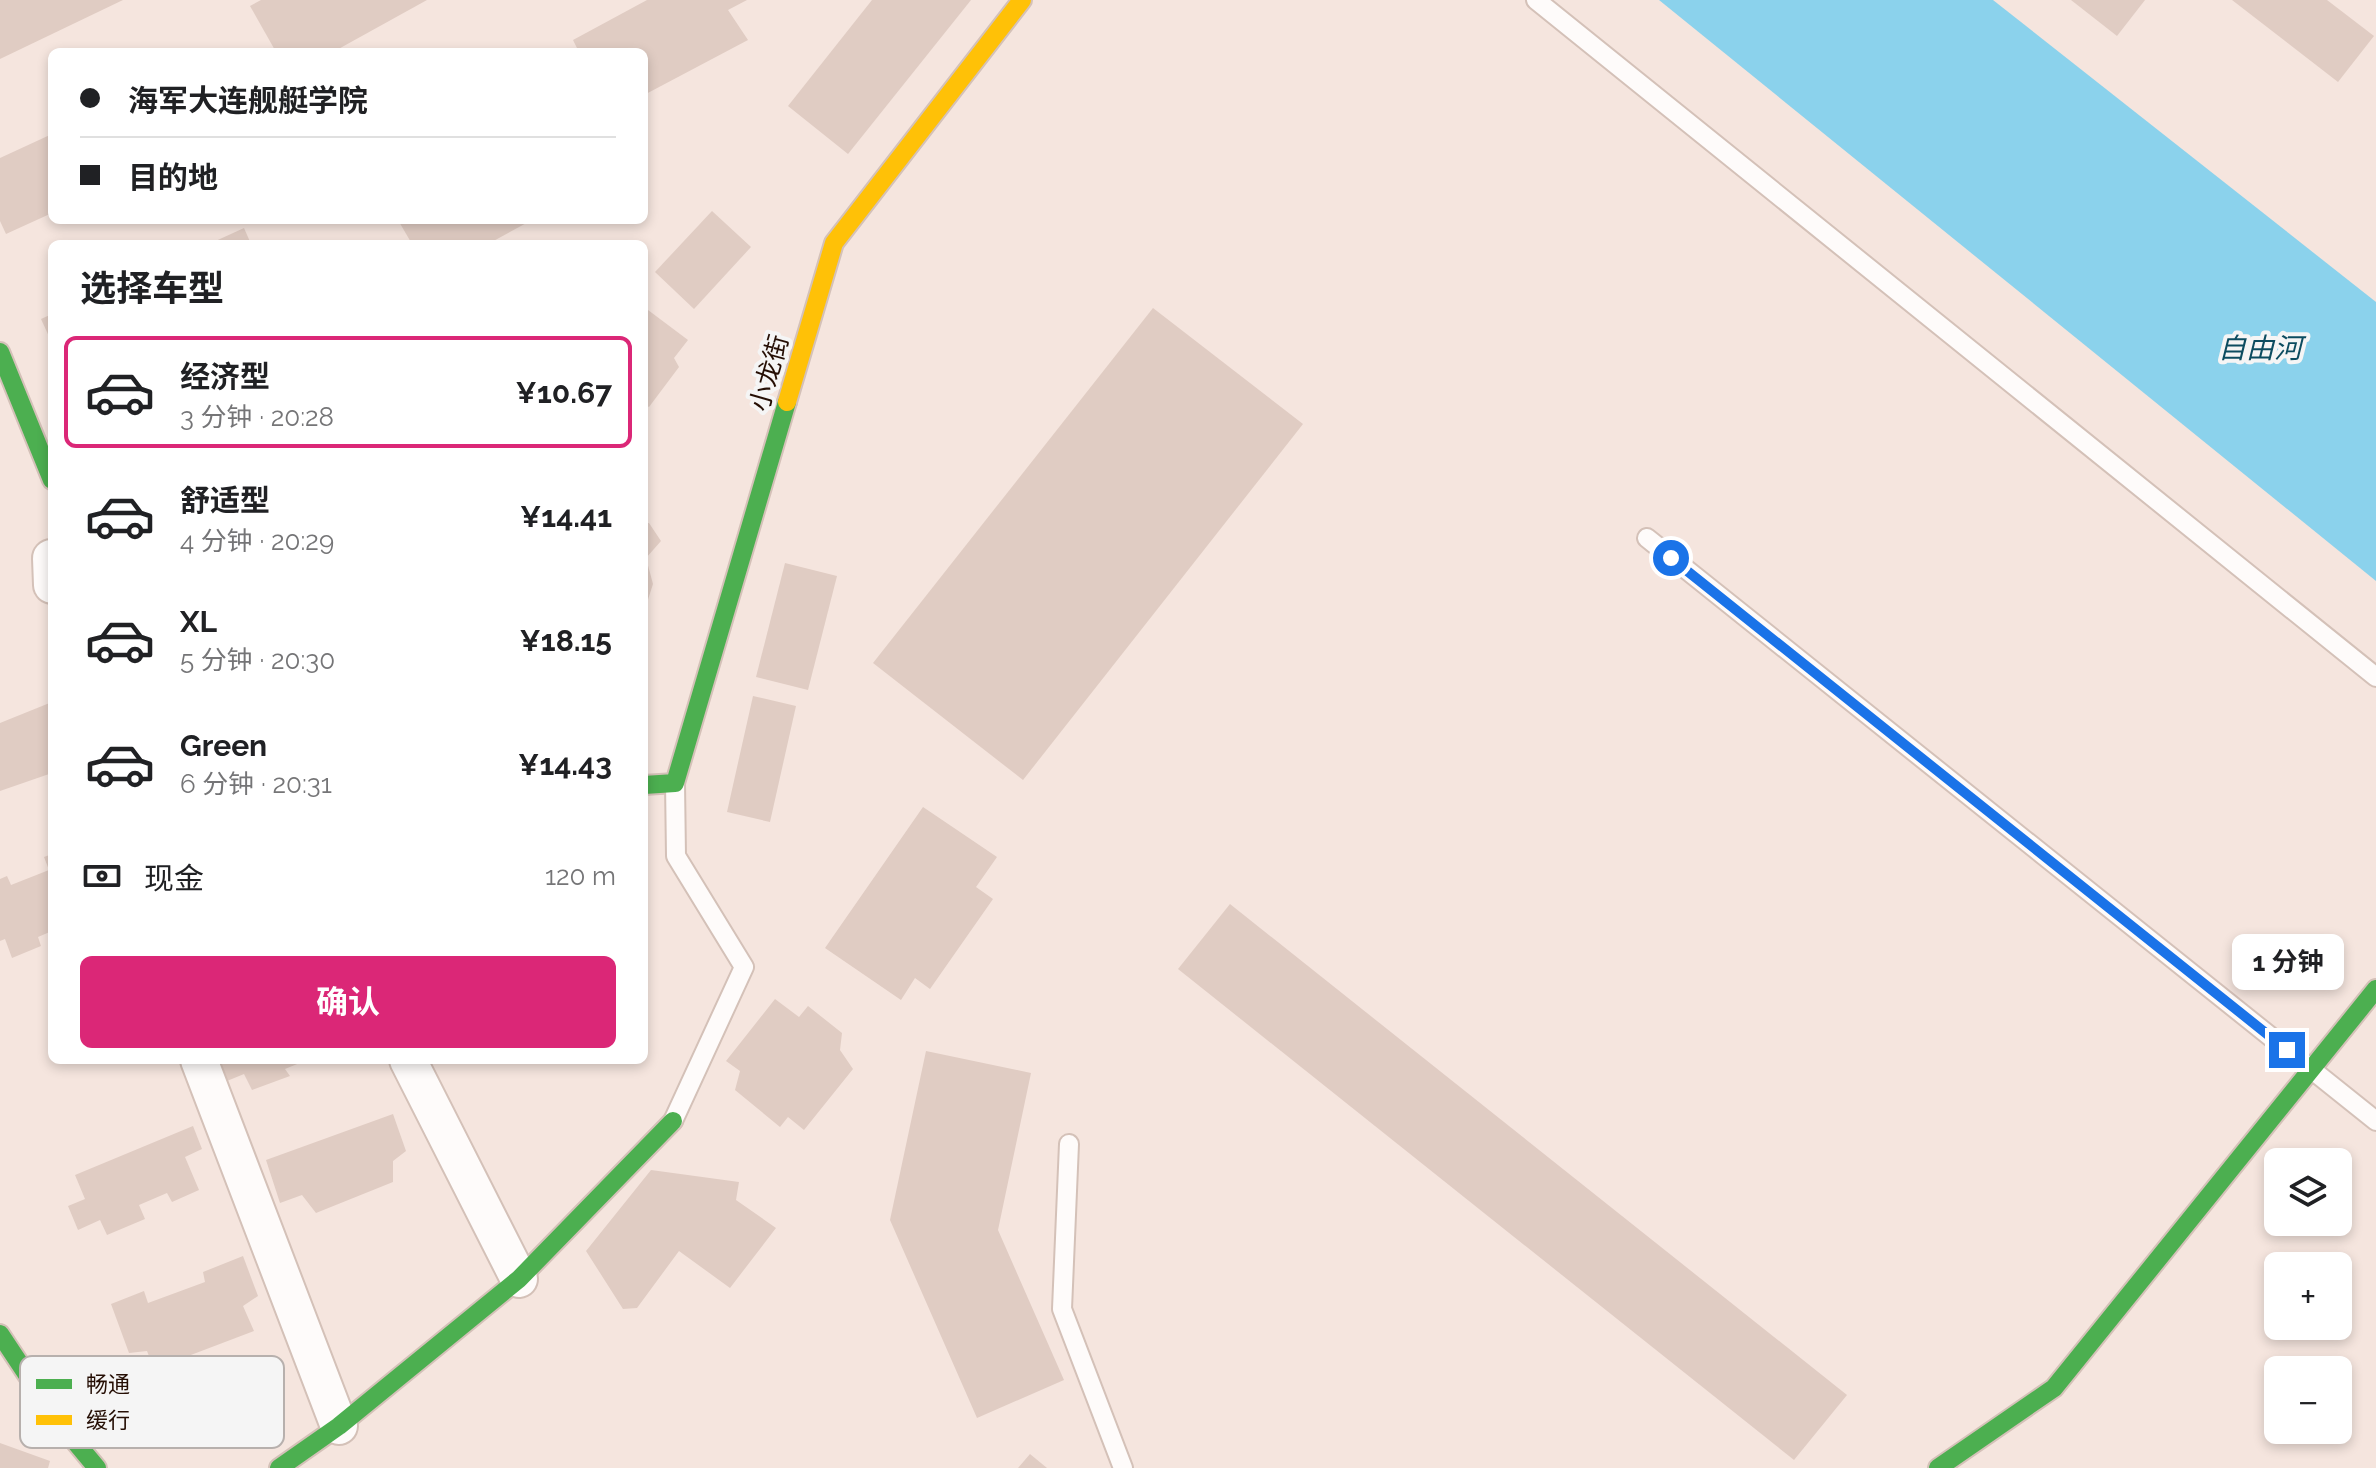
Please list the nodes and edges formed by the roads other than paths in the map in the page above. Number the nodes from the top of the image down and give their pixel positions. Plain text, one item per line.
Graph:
1 (1022, 0) edge
2 (1536, 0) edge
3 (0, 352) edge
4 (48, 470) edge
5 (1647, 538) dead end
6 (2376, 677) edge
7 (675, 783) junction
8 (648, 785) edge
9 (2376, 989) edge
10 (201, 1064) edge
11 (410, 1064) edge
12 (2311, 1069) junction
13 (673, 1121) joint
14 (2376, 1121) edge
15 (1069, 1144) dead end
16 (519, 1279) junction
17 (0, 1334) edge
18 (20, 1364) edge
19 (339, 1426) junction
20 (80, 1448) edge
21 (97, 1468) edge
22 (279, 1468) edge
23 (1123, 1468) edge
24 (1938, 1468) edge

1 - 7 street, 小龙街
2 - 6 lane
3 - 4 street
5 - 12 lane
7 - 8 street
7 - 13 lane
9 - 12 street
10 - 19 street
11 - 16 street
12 - 14 lane
12 - 24 street
13 - 16 street
15 - 23 lane
16 - 19 street
17 - 18 street
19 - 22 street
20 - 21 street

